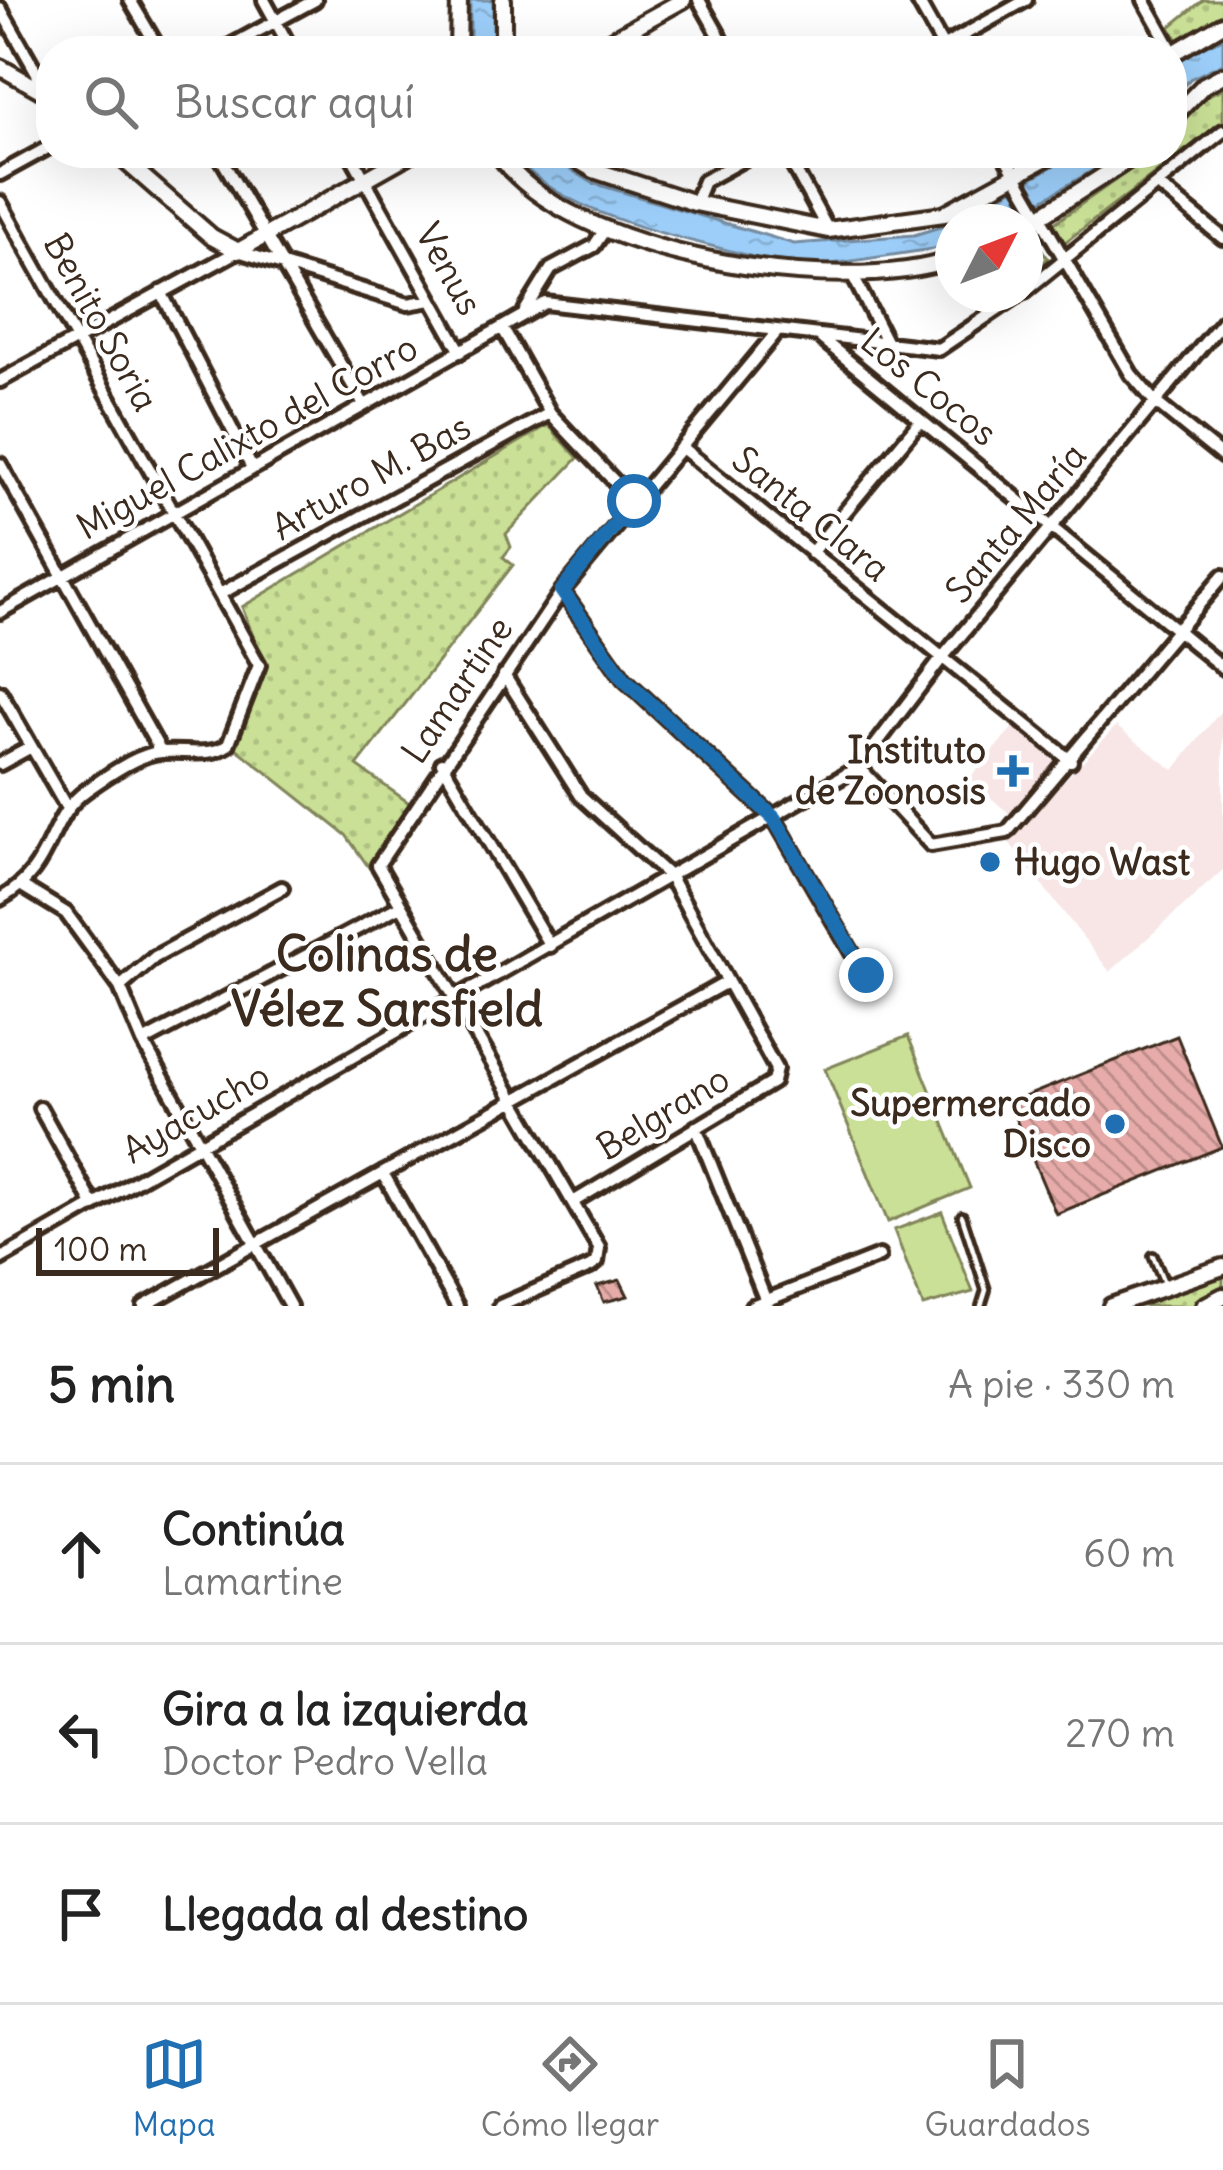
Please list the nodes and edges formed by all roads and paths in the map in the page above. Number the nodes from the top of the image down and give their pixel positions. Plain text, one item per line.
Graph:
1 (130, 0) edge
2 (264, 0) edge
3 (315, 0) edge
4 (459, 0) edge
5 (503, 0) edge
6 (683, 0) edge
7 (699, 0) edge
8 (917, 0) edge
9 (1026, 0) edge
10 (1144, 0) edge
11 (0, 8) edge
12 (275, 21) junction
13 (1223, 24) edge
14 (151, 36) edge
15 (248, 36) edge
16 (284, 36) edge
17 (458, 36) edge
18 (503, 36) edge
19 (618, 36) edge
20 (719, 36) edge
21 (935, 36) edge
22 (964, 36) edge
23 (1164, 36) edge
24 (1187, 45) edge
25 (0, 67) edge
26 (36, 71) edge
27 (1223, 75) edge
28 (36, 87) edge
29 (1187, 103) edge
30 (1223, 131) edge
31 (36, 154) edge
32 (1187, 161) edge
33 (133, 168) edge
34 (226, 168) edge
35 (359, 168) edge
36 (387, 168) edge
37 (512, 168) edge
38 (591, 168) edge
39 (728, 168) edge
40 (794, 168) edge
41 (1012, 168) edge
42 (1034, 168) edge
43 (1115, 168) edge
44 (1178, 168) edge
45 (0, 174) edge
46 (1018, 179) junction
47 (366, 181) junction
48 (1158, 185) junction
49 (0, 202) edge
50 (695, 202) junction
51 (1032, 204) edge
52 (1043, 213) edge
53 (1043, 223) edge
54 (606, 228) junction
55 (828, 230) junction
56 (264, 237) junction
57 (1223, 238) edge
58 (238, 250) junction
59 (278, 262) junction
60 (1064, 262) junction
61 (935, 264) edge
62 (851, 272) junction
63 (1043, 277) edge
64 (161, 292) junction
65 (431, 300) junction
66 (996, 312) edge
67 (523, 314) junction
68 (1223, 321) edge
69 (503, 329) junction
70 (776, 333) junction
71 (819, 336) junction
72 (76, 339) junction
73 (887, 343) junction
74 (461, 352) junction
75 (0, 381) edge
76 (1155, 402) junction
77 (364, 405) junction
78 (550, 412) junction
79 (921, 420) junction
80 (682, 447) junction
81 (1223, 458) edge
82 (0, 464) edge
83 (252, 468) junction
84 (634, 501) junction
85 (173, 512) junction
86 (1052, 526) junction
87 (811, 553) junction
88 (62, 576) junction
89 (1223, 576) edge
90 (562, 591) junction
91 (220, 594) junction
92 (0, 612) edge
93 (1178, 631) junction
94 (942, 658) junction
95 (1223, 668) edge
96 (504, 675) junction
97 (0, 692) edge
98 (31, 746) junction
99 (161, 752) junction
100 (1071, 761) junction
101 (442, 763) junction
102 (0, 764) edge
103 (859, 767) junction
104 (68, 811) junction
105 (774, 818) junction
106 (670, 877) junction
107 (22, 886) junction
108 (282, 888) dead end
109 (0, 898) edge
110 (400, 905) junction
111 (550, 946) junction
112 (866, 975) dead end
113 (727, 982) junction
114 (120, 987) junction
115 (454, 1000) junction
116 (143, 1042) junction
117 (513, 1101) junction
118 (40, 1108) dead end
119 (696, 1127) junction
120 (200, 1145) junction
121 (383, 1173) junction
122 (573, 1202) junction
123 (94, 1206) junction
124 (962, 1216) dead end
125 (256, 1244) junction
126 (879, 1256) dead end
127 (1154, 1256) dead end
128 (0, 1259) edge
129 (1223, 1267) edge
130 (1165, 1285) junction
131 (1223, 1296) edge
132 (767, 1303) edge
133 (506, 1305) edge
134 (144, 1306) edge
135 (290, 1306) edge
136 (457, 1306) edge
137 (752, 1306) edge
138 (982, 1306) edge
139 (1111, 1306) edge
140 (1204, 1306) edge

1 - 14 street
2 - 12 street
3 - 12 street
4 - 17 main road
5 - 18 main road
6 - 19 main road
7 - 20 street
8 - 21 street
9 - 22 street
10 - 23 street
11 - 26 street
12 - 15 street
12 - 16 street
13 - 24 main road
25 - 28 main road
27 - 29 main road
30 - 32 street, Miguel Calixto del Corro
31 - 45 street
33 - 58 main road
34 - 56 street
35 - 47 street, Venus
36 - 47 main road
37 - 54 main road
38 - 50 main road
39 - 50 street
40 - 55 street
41 - 46 street
42 - 46 main road
43 - 52 main road
44 - 48 street, Miguel Calixto del Corro
46 - 51 street
46 - 55 main road
47 - 56 main road
47 - 65 street, Venus
48 - 57 street
48 - 60 street, Miguel Calixto del Corro
49 - 72 street, Benito Soria
50 - 55 main road
53 - 60 street
54 - 62 main road
54 - 67 street, Miguel Calixto del Corro
56 - 58 main road
56 - 59 street
58 - 59 street
58 - 64 street
59 - 65 street
59 - 77 street
60 - 63 street, Miguel Calixto del Corro
60 - 76 street
61 - 62 main road
62 - 73 street
64 - 72 street
64 - 83 street
65 - 74 street, Venus
66 - 73 street, Miguel Calixto del Corro
67 - 69 street, Miguel Calixto del Corro
67 - 70 street, Miguel Calixto del Corro
68 - 76 street, Santa María
69 - 74 street, Miguel Calixto del Corro
69 - 78 street
70 - 71 street, Miguel Calixto del Corro
70 - 80 street, Lamartine
71 - 73 street, Miguel Calixto del Corro
71 - 79 street, Los Cocos
72 - 75 street
72 - 85 street, Benito Soria
74 - 77 street, Miguel Calixto del Corro
76 - 81 street
76 - 86 street, Santa María
77 - 83 street, Miguel Calixto del Corro
78 - 84 street
78 - 91 street, Arturo M. Bas
79 - 86 street, Los Cocos
79 - 87 street
80 - 84 street, Lamartine
80 - 87 street, Santa Clara
82 - 88 street
83 - 85 street, Miguel Calixto del Corro
84 - 90 street, Lamartine
85 - 88 street, Miguel Calixto del Corro
85 - 91 street, Benito Soria
86 - 93 street, Los Cocos
86 - 94 street, Santa María
87 - 94 street, Santa Clara
88 - 92 street, Miguel Calixto del Corro
88 - 99 street
89 - 93 street
90 - 96 street, Lamartine
90 - 105 street
91 - 99 street, Benito Soria
93 - 95 street, Los Cocos
93 - 100 street
94 - 100 street, Santa Clara
94 - 103 street, Santa María
96 - 101 street, Lamartine
96 - 106 street
97 - 98 street
98 - 102 street
98 - 104 street
99 - 104 street
100 - 103 street
101 - 110 street, Lamartine
101 - 111 street
103 - 105 street, Ayacucho
104 - 107 street
105 - 106 street, Ayacucho
105 - 112 street
106 - 111 street, Ayacucho
106 - 113 street
107 - 109 street
107 - 114 street
108 - 114 street
110 - 115 street
110 - 116 street
111 - 115 street, Ayacucho
113 - 117 street
113 - 119 street, Belgrano
114 - 116 street
115 - 117 street
115 - 120 street, Ayacucho
116 - 120 street
117 - 121 street
117 - 122 street
118 - 123 street
119 - 122 street, Belgrano
119 - 132 street
120 - 123 street, Ayacucho
120 - 125 street
121 - 125 street
121 - 136 street
122 - 133 street
123 - 128 street, Ayacucho
124 - 138 lane
125 - 134 street
125 - 135 street
126 - 132 street
127 - 130 lane
129 - 130 main road
130 - 139 main road
131 - 140 main road
132 - 137 street

